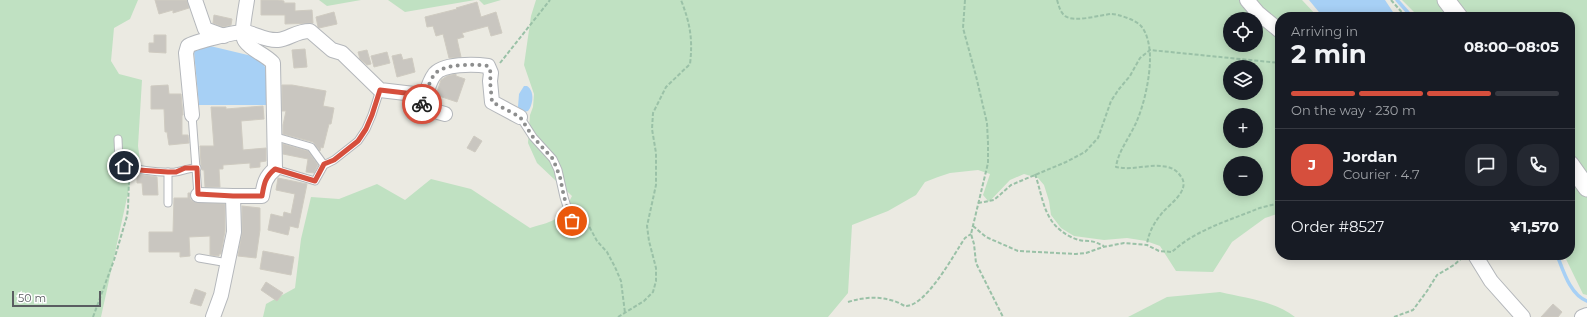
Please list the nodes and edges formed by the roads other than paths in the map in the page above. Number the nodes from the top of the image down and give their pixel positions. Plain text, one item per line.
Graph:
1 (195, 0) edge
2 (247, 0) edge
3 (1247, 0) edge
4 (1446, 0) edge
5 (1455, 12) edge
6 (1275, 27) edge
7 (244, 32) junction
8 (224, 36) junction
9 (380, 90) junction
10 (422, 104) junction
11 (445, 114) dead end
12 (192, 115) joint
13 (520, 117) joint
14 (273, 136) junction
15 (118, 139) dead end
16 (324, 164) junction
17 (197, 168) junction
18 (275, 169) junction
19 (1575, 171) edge
20 (168, 172) junction
21 (1587, 188) edge
22 (198, 194) joint
23 (233, 196) junction
24 (168, 203) dead end
25 (574, 229) dead end
26 (199, 258) dead end
27 (1478, 260) edge
28 (228, 263) junction
29 (1587, 315) edge
30 (213, 317) edge
31 (1524, 317) edge
32 (1582, 317) edge

1 - 8 street
2 - 7 street
3 - 6 street
4 - 5 street
7 - 8 street
7 - 9 street
7 - 14 street
8 - 12 street
9 - 10 street
9 - 16 lane
10 - 11 street
10 - 13 street
12 - 17 lane
13 - 25 lane
14 - 16 lane
14 - 18 street
15 - 20 lane
16 - 18 lane
17 - 20 lane
17 - 22 lane
18 - 23 street
19 - 21 street
20 - 24 lane
22 - 23 street
23 - 28 street
26 - 28 lane
27 - 31 street
28 - 30 street
29 - 32 street

